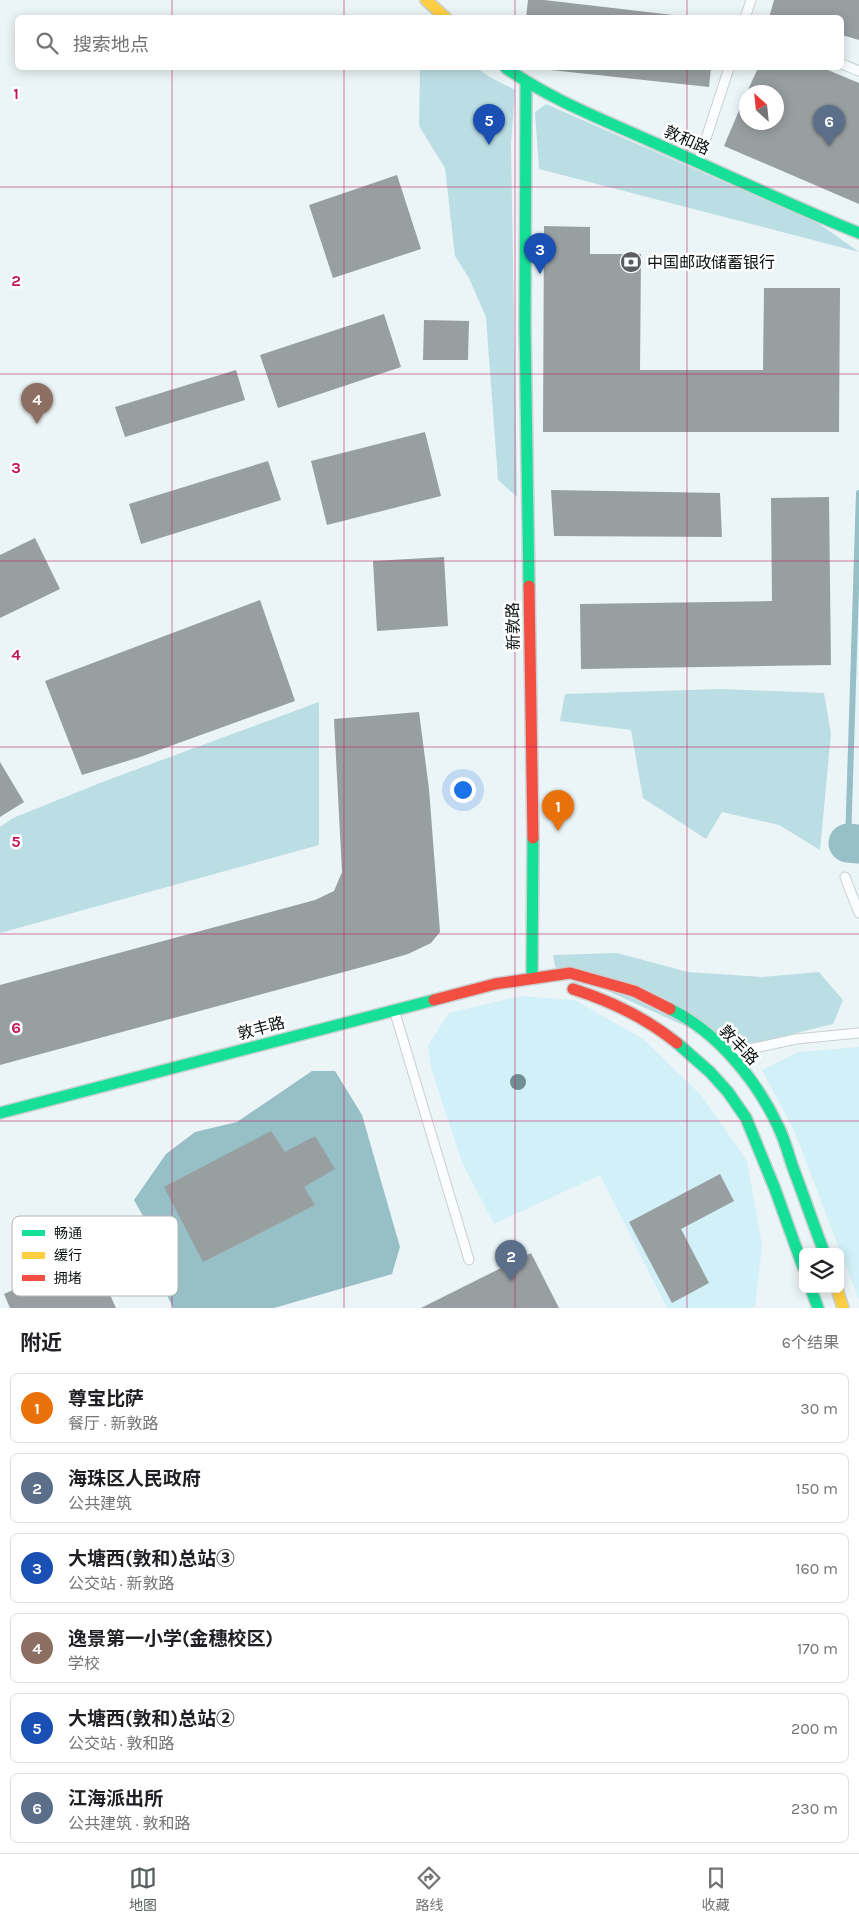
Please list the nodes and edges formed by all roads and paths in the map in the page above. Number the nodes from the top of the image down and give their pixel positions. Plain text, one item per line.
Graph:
1 (426, 0) edge
2 (751, 0) edge
3 (443, 15) edge
4 (747, 15) edge
5 (844, 65) edge
6 (509, 70) edge
7 (728, 70) edge
8 (859, 71) edge
9 (526, 83) junction
10 (698, 162) junction
11 (859, 233) edge
12 (845, 877) dead end
13 (859, 913) edge
14 (532, 978) junction
15 (394, 1011) junction
16 (859, 1033) edge
17 (728, 1054) junction
18 (0, 1113) edge
19 (823, 1248) edge
20 (799, 1256) edge
21 (469, 1260) dead end
22 (812, 1293) edge
23 (838, 1293) edge
24 (818, 1308) edge
25 (843, 1308) edge

1 - 3 street
2 - 4 lane
5 - 8 lane
6 - 9 street, 敦和路
7 - 10 lane
9 - 10 street, 敦和路
9 - 14 street, 新敦路
10 - 11 street, 敦和路
12 - 13 lane
14 - 15 street, 敦丰路
14 - 17 street, 敦丰路
14 - 20 street, 敦丰路
15 - 18 street, 敦丰路
15 - 21 lane
16 - 17 lane
17 - 19 street, 敦丰路
22 - 24 street
23 - 25 street

